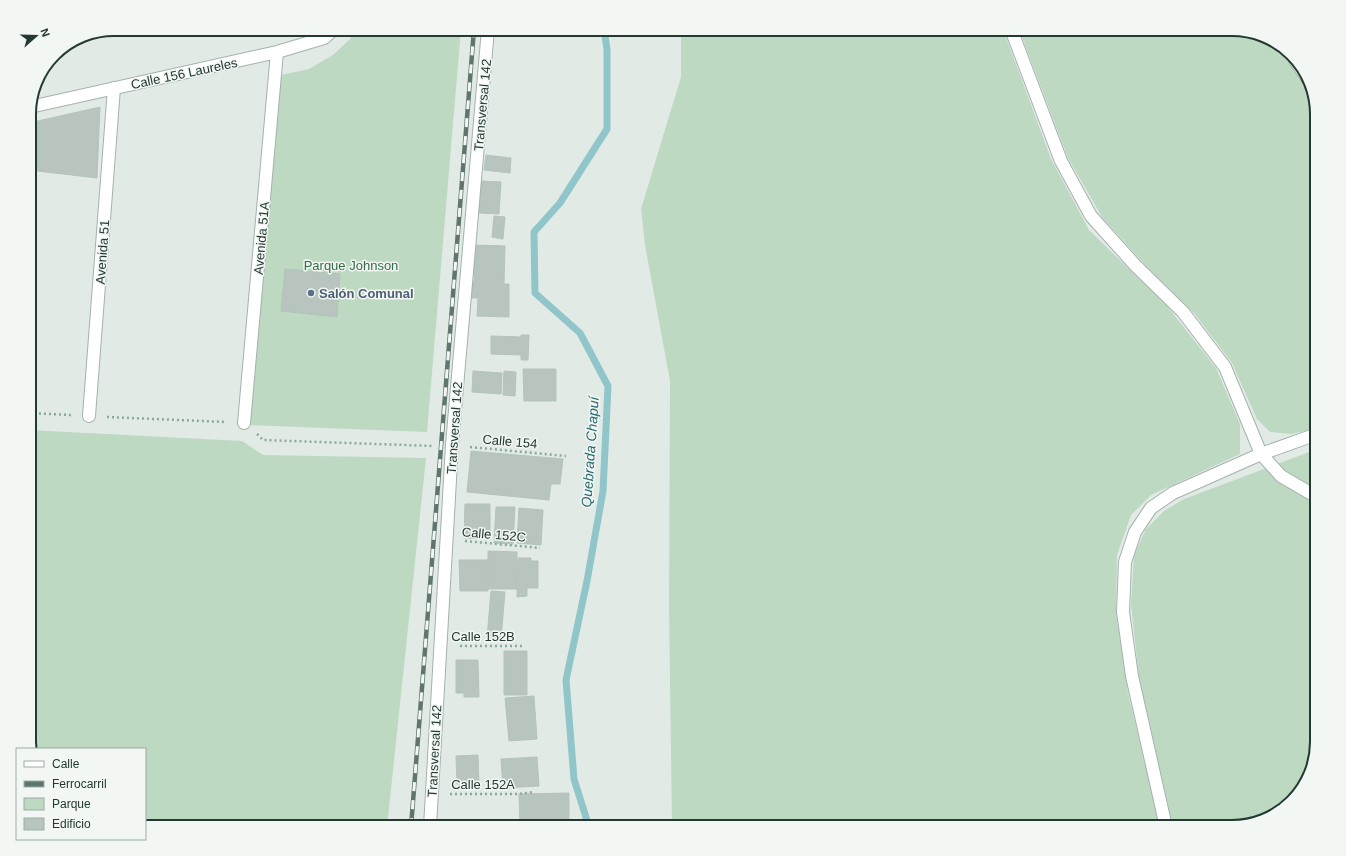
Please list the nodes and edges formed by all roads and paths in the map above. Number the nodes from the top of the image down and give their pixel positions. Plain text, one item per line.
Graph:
1 (326, 36) edge
2 (487, 36) edge
3 (1014, 36) edge
4 (278, 52) junction
5 (114, 88) junction
6 (37, 105) edge
7 (89, 416) dead end
8 (244, 423) dead end
9 (1310, 436) edge
10 (452, 445) junction
11 (1261, 454) junction
12 (566, 456) dead end
13 (1310, 493) edge
14 (447, 540) junction
15 (540, 548) dead end
16 (440, 645) junction
17 (525, 646) dead end
18 (533, 792) dead end
19 (432, 794) junction
20 (430, 820) edge
21 (1164, 820) edge

1 - 4 street, Calle 156 Laureles
2 - 10 street, Transversal 142
3 - 11 street
4 - 5 street, Calle 156 Laureles
4 - 8 street, Avenida 51A
5 - 6 street, Calle 156 Laureles
5 - 7 street, Avenida 51
9 - 11 street
10 - 12 path, Calle 154
10 - 14 street, Transversal 142
11 - 13 street
11 - 21 street
14 - 15 path, Calle 152C
14 - 16 street, Transversal 142
16 - 17 path, Calle 152B
16 - 19 street, Transversal 142
18 - 19 path, Calle 152A
19 - 20 street, Transversal 142

